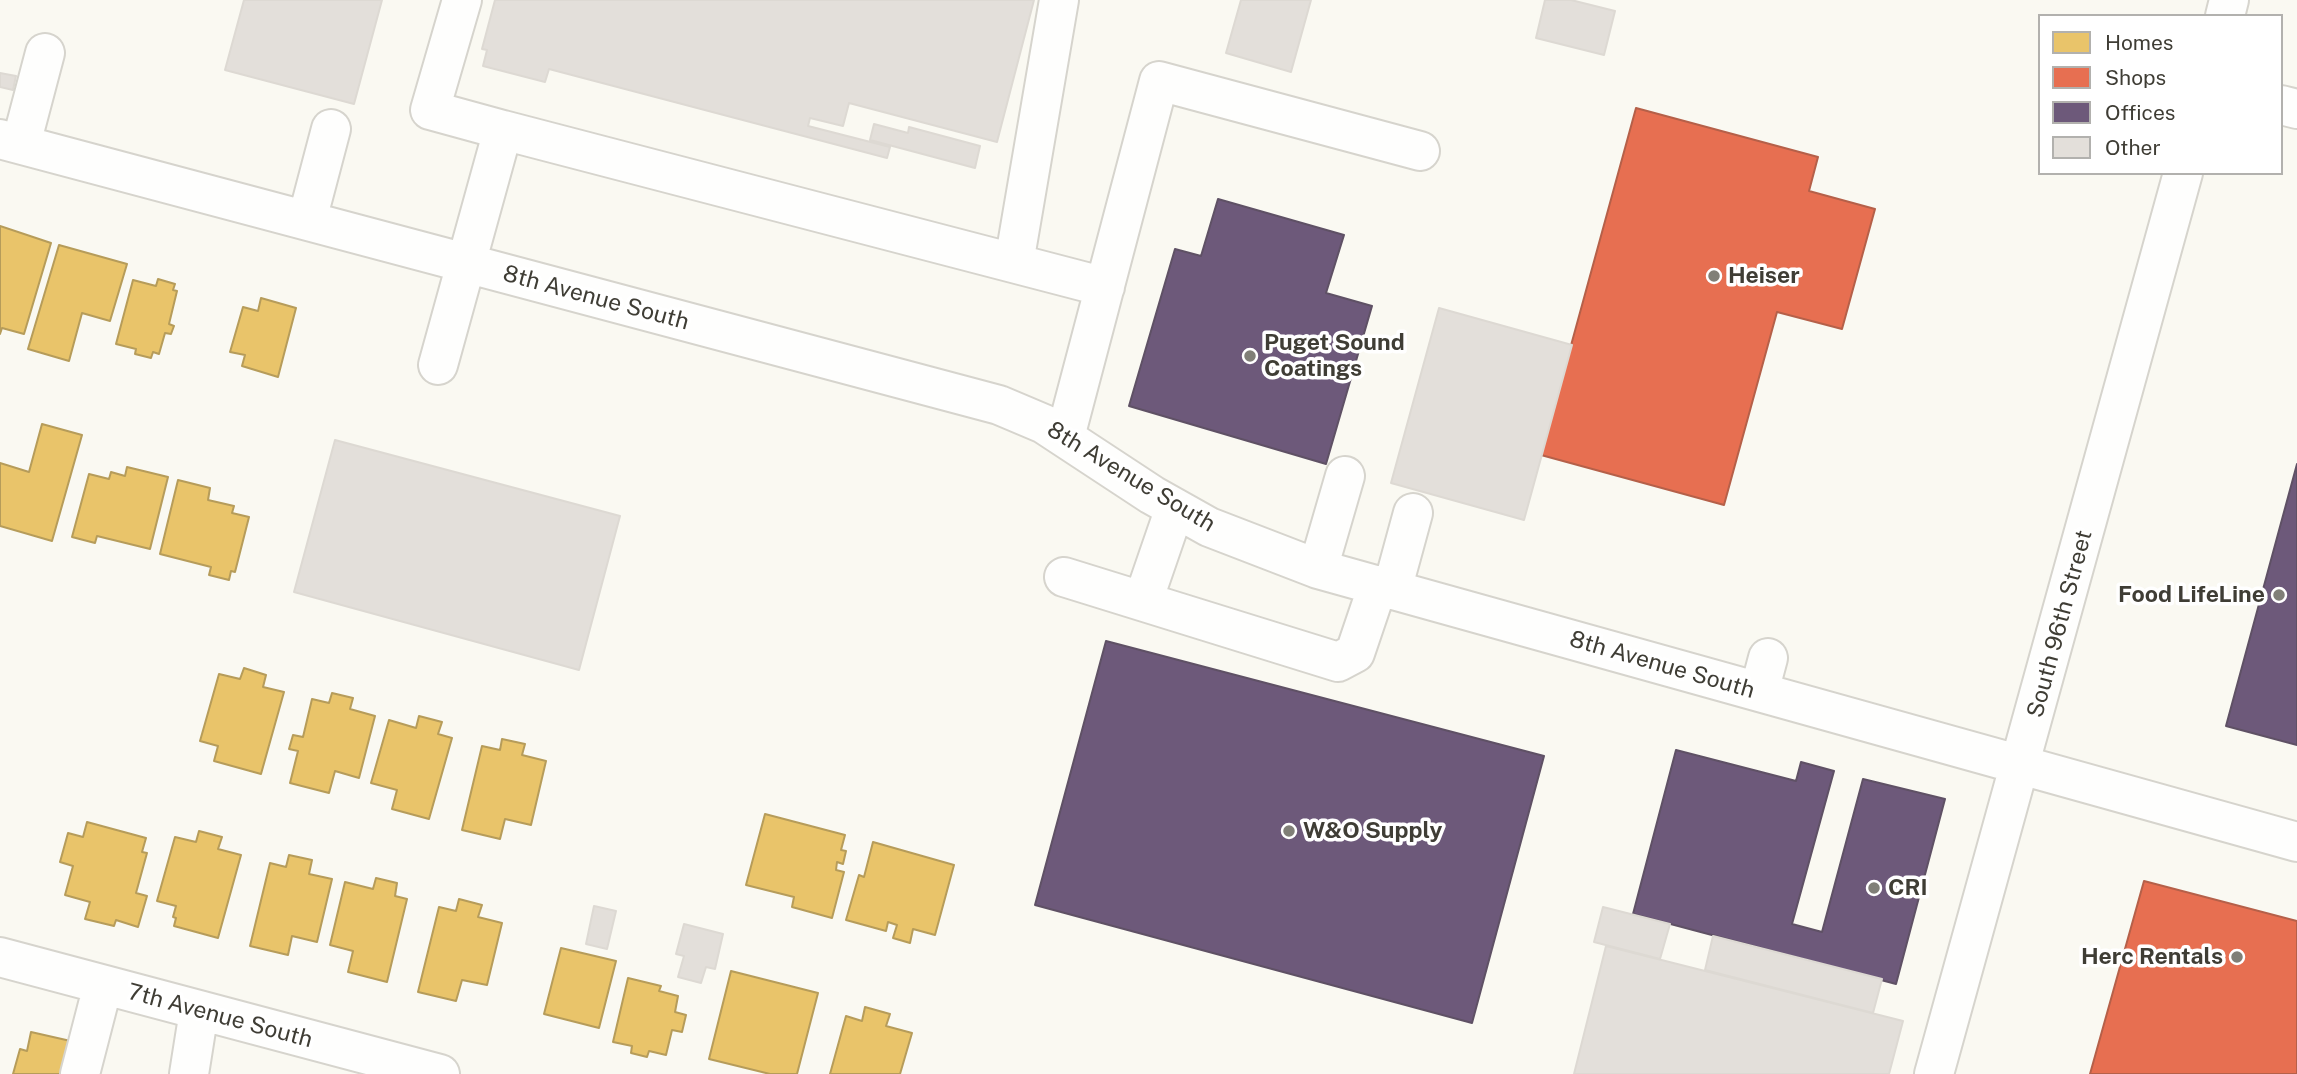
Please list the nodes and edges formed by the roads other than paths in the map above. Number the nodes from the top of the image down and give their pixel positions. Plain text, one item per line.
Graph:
1 (462, 0) edge
2 (1059, 0) edge
3 (45, 53) dead end
4 (331, 129) dead end
5 (503, 130) junction
6 (10, 141) edge
7 (1420, 151) dead end
8 (2182, 175) edge
9 (307, 220) junction
10 (467, 263) junction
11 (1014, 263) junction
12 (1105, 287) junction
13 (438, 366) dead end
14 (1065, 437) junction
15 (1345, 477) dead end
16 (1175, 508) junction
17 (1413, 513) dead end
18 (1318, 569) junction
19 (1063, 577) dead end
20 (1385, 588) junction
21 (1143, 601) junction
22 (2021, 765) junction
23 (2297, 842) edge
24 (0, 957) edge
25 (103, 985) junction
26 (199, 1011) junction
27 (80, 1074) edge
28 (189, 1074) edge
29 (440, 1074) edge
30 (1934, 1074) edge

1 - 5 street
2 - 11 street
3 - 6 street
4 - 9 street
5 - 10 street
5 - 11 street
6 - 9 street, 8th Avenue South
7 - 12 street
8 - 22 street, South 96th Street
9 - 10 street, 8th Avenue South
10 - 13 street
10 - 14 street, 8th Avenue South
11 - 12 street
12 - 14 street
14 - 16 street, 8th Avenue South
15 - 18 street
16 - 18 street, 8th Avenue South
16 - 21 street
17 - 20 street
18 - 20 street, 8th Avenue South
19 - 21 street
20 - 21 street
20 - 22 street, 8th Avenue South
22 - 23 street, 8th Avenue South
22 - 30 street, South 96th Street
24 - 25 street, 7th Avenue South
25 - 26 street, 7th Avenue South
25 - 27 street
26 - 28 street
26 - 29 street, 7th Avenue South

